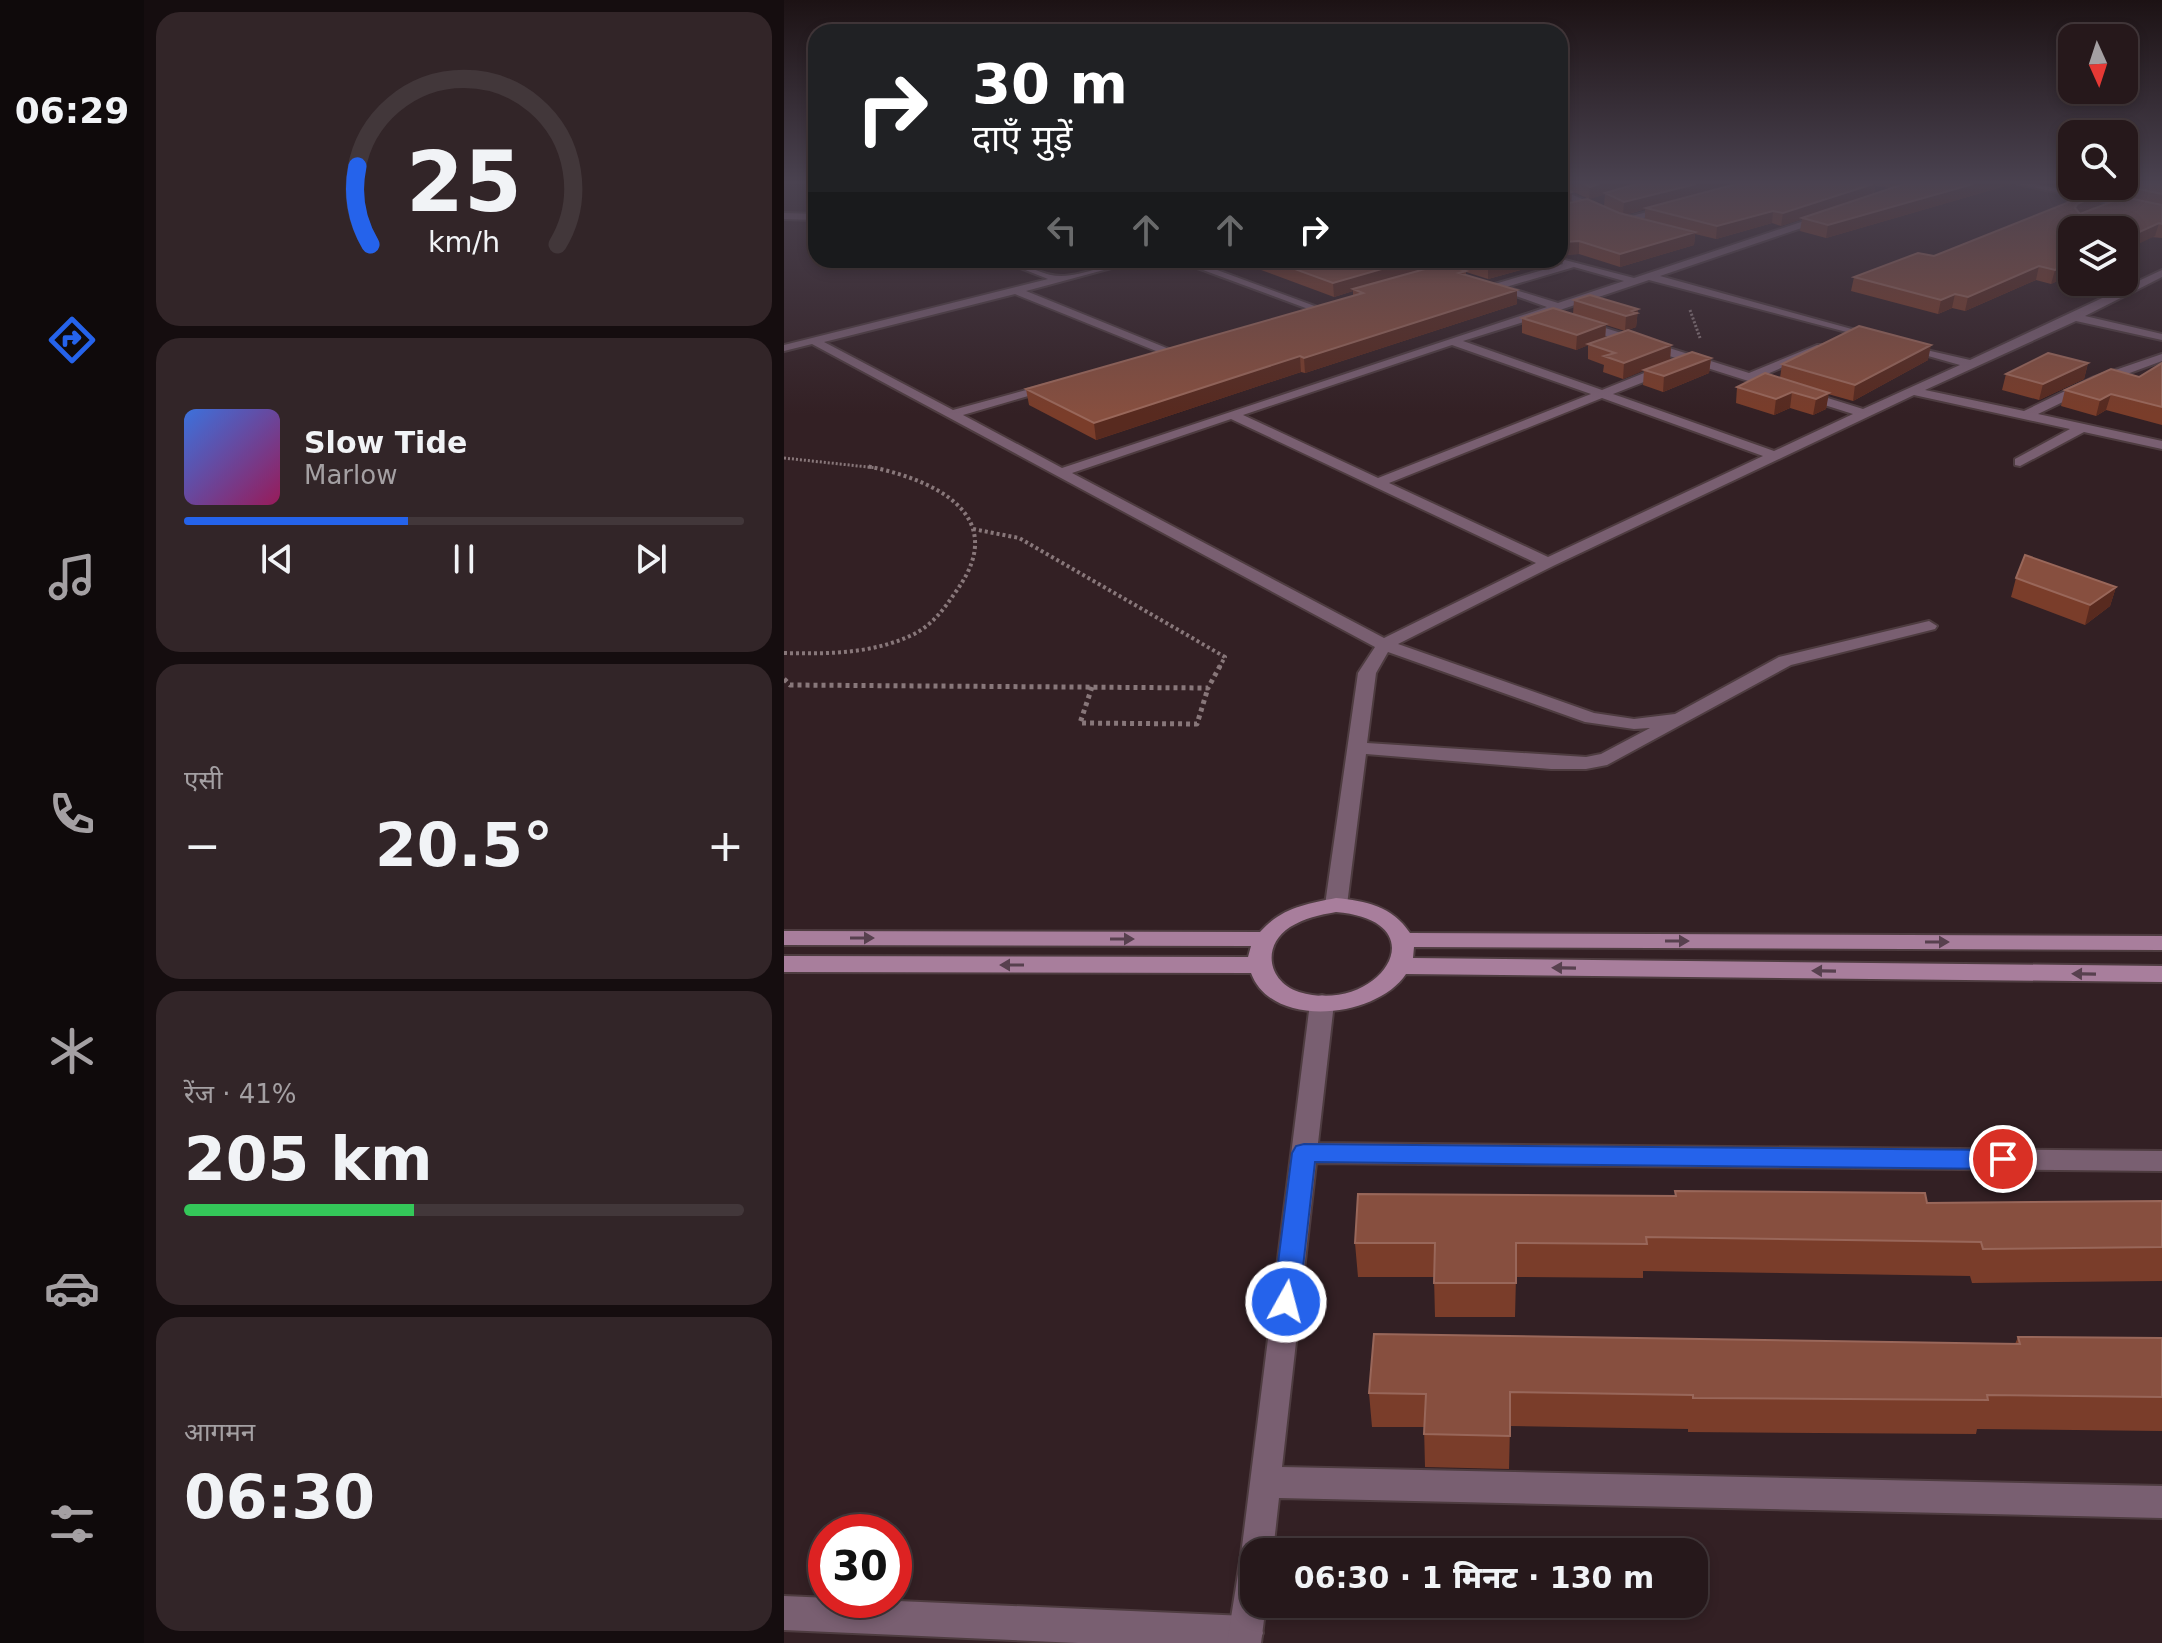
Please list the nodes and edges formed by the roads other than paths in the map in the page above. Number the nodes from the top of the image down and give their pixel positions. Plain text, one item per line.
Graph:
1 (1693, 261) edge
2 (1568, 262) edge
3 (1574, 264) junction
4 (1568, 266) edge
5 (1027, 268) edge
6 (1103, 268) edge
7 (1203, 268) edge
8 (1434, 268) edge
9 (1560, 268) edge
10 (1444, 271) junction
11 (2162, 273) edge
12 (1648, 276) junction
13 (1058, 279) junction
14 (1415, 279) edge
15 (1470, 279) edge
16 (1633, 281) junction
17 (1483, 283) edge
18 (1495, 287) junction
19 (1015, 290) junction
20 (1329, 304) edge
21 (1558, 307) junction
22 (1315, 308) junction
23 (1300, 312) edge
24 (1543, 312) junction
25 (2075, 317) junction
26 (1854, 333) junction
27 (2162, 337) edge
28 (1883, 340) edge
29 (814, 341) junction
30 (1452, 341) junction
31 (1898, 344) edge
32 (1180, 347) edge
33 (784, 348) edge
34 (1165, 351) junction
35 (1150, 356) edge
36 (2162, 357) edge
37 (1691, 359) junction
38 (1970, 364) junction
39 (1749, 377) junction
40 (1058, 383) edge
41 (1914, 391) junction
42 (1602, 393) junction
43 (1864, 413) junction
44 (951, 415) junction
45 (1232, 415) junction
46 (2026, 415) junction
47 (2083, 427) junction
48 (2162, 445) edge
49 (1774, 455) junction
50 (2020, 462) dead end
51 (1059, 473) junction
52 (1378, 483) junction
53 (1548, 563) junction
54 (1929, 626) dead end
55 (1384, 645) junction
56 (1680, 719) junction
57 (1357, 748) junction
58 (1336, 905) junction
59 (784, 938) edge
60 (1263, 939) junction
61 (1403, 940) junction
62 (2162, 943) edge
63 (784, 964) edge
64 (1258, 965) junction
65 (1401, 966) junction
66 (2162, 974) edge
67 (1322, 1003) junction
68 (1304, 1153) junction
69 (2162, 1161) edge
70 (1264, 1482) junction
71 (2162, 1502) edge
72 (1258, 1538) edge
73 (784, 1613) edge
74 (1247, 1618) edge
75 (1245, 1638) edge

1 - 12 street
2 - 3 street
3 - 4 street
3 - 16 street
5 - 13 street
6 - 13 street
7 - 22 street
8 - 10 street
9 - 18 street
10 - 14 street
10 - 15 street
11 - 25 street
12 - 16 street
12 - 26 street
13 - 19 street
16 - 21 street
17 - 18 street
18 - 21 street
19 - 29 street
19 - 34 street
20 - 22 street
21 - 24 street
22 - 23 street
24 - 30 street
24 - 37 street
25 - 27 street
25 - 38 street
26 - 28 street
26 - 39 street
29 - 33 street
29 - 44 street
30 - 42 street
30 - 45 street
31 - 38 street
32 - 34 street
34 - 35 street
36 - 46 street
37 - 39 street
37 - 42 street
38 - 41 street
39 - 43 street
40 - 44 street
41 - 43 street
41 - 46 street
42 - 49 street
42 - 52 street
43 - 49 street
44 - 51 street
45 - 51 street
45 - 52 street
46 - 47 street
47 - 48 street
47 - 50 street
49 - 53 street
51 - 55 street
52 - 53 street
53 - 55 street
54 - 56 street
55 - 56 street
55 - 57 street
56 - 57 street
57 - 58 street
58 - 60 main road
58 - 61 main road
59 -> 60 main road
60 - 64 main road
61 -> 62 main road
61 - 65 main road
64 -> 63 main road
64 - 67 main road
66 -> 65 main road
65 - 67 main road
67 - 68 street
68 - 69 street
68 - 70 street
70 - 71 street
70 - 72 street
73 - 75 street
74 - 75 street

